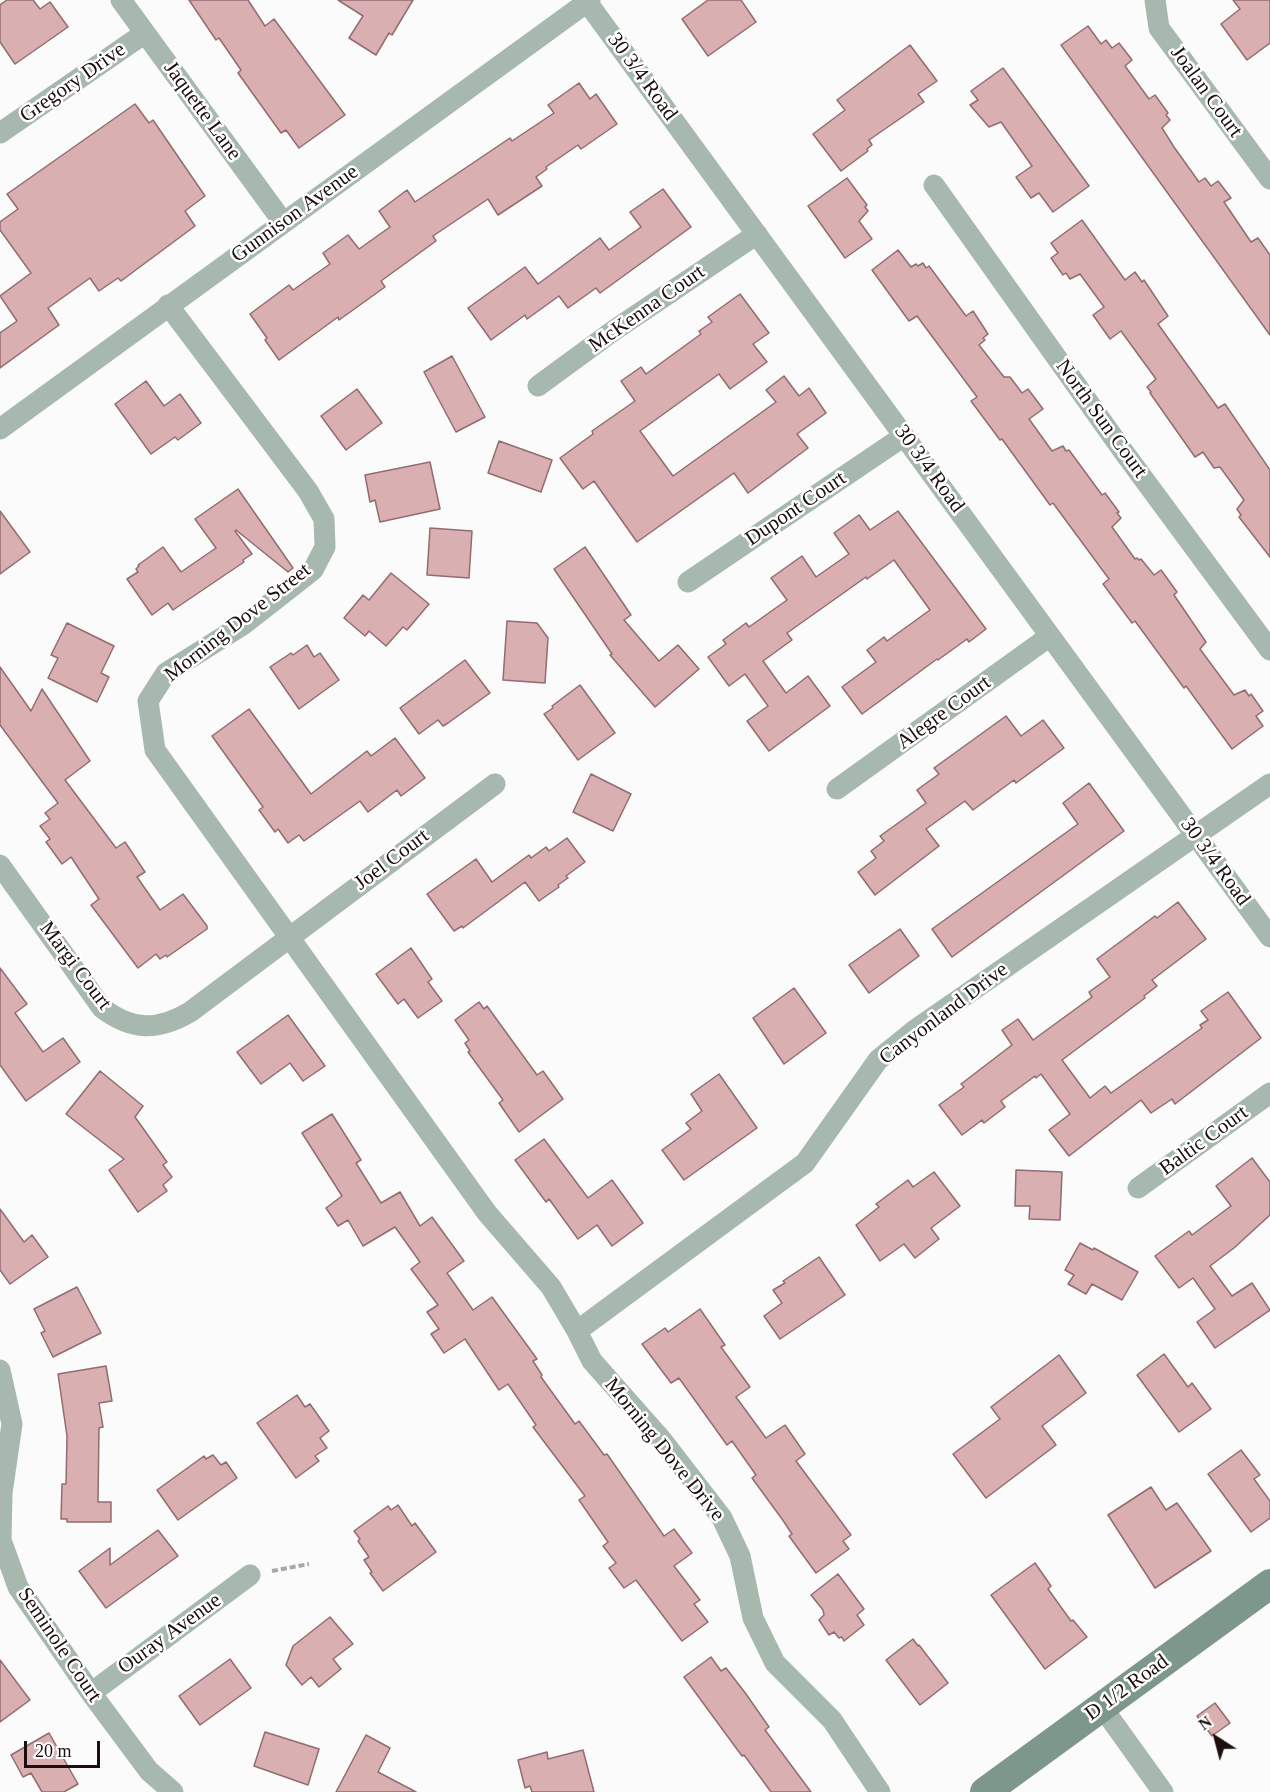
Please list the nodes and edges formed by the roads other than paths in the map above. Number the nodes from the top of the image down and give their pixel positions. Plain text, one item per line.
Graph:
1 (121, 0) edge
2 (1155, 0) edge
3 (589, 1) edge
4 (145, 33) junction
5 (0, 133) edge
6 (1270, 179) edge
7 (934, 185) dead end
8 (283, 222) junction
9 (757, 234) junction
10 (168, 305) junction
11 (538, 386) dead end
12 (0, 429) edge
13 (904, 436) junction
14 (688, 582) dead end
15 (1050, 636) junction
16 (1270, 650) edge
17 (495, 783) dead end
18 (1270, 784) edge
19 (837, 789) dead end
20 (1197, 836) junction
21 (0, 865) edge
22 (290, 937) junction
23 (1270, 937) edge
24 (1270, 1093) edge
25 (421, 1119) joint
26 (1138, 1188) dead end
27 (577, 1330) junction
28 (0, 1370) edge
29 (249, 1575) dead end
30 (1270, 1584) edge
31 (91, 1694) junction
32 (1102, 1707) junction
33 (173, 1792) edge
34 (880, 1792) edge
35 (984, 1792) edge
36 (1163, 1792) edge

1 - 4 street, Jaquette Lane
2 - 6 street, Joalan Court
3 - 8 street, Gunnison Avenue
3 - 9 street, 30 3/4 Road
4 - 5 street, Gregory Drive
4 - 8 street, Jaquette Lane
7 - 16 street, North Sun Court
8 - 10 street, Gunnison Avenue
9 - 11 street, McKenna Court
9 - 13 street, 30 3/4 Road
10 - 12 street, Gunnison Avenue
10 - 22 street, Morning Dove Street
13 - 14 street, Dupont Court
13 - 15 street, 30 3/4 Road
15 - 19 street, Alegre Court
15 - 20 street, 30 3/4 Road
17 - 22 street, Joel Court
18 - 20 street, Canyonland Drive
20 - 23 street, 30 3/4 Road
20 - 27 street, Canyonland Drive
21 - 22 street, Margi Court
22 - 25 street, Morning Dove Street
24 - 26 street, Baltic Court
25 - 27 street, Morning Dove Drive
27 - 34 street, Morning Dove Drive
28 - 31 street, Seminole Court
29 - 31 street, Ouray Avenue
30 - 32 main road, D 1/2 Road
31 - 33 street, Seminole Court
32 - 35 main road, D 1/2 Road
32 - 36 street

